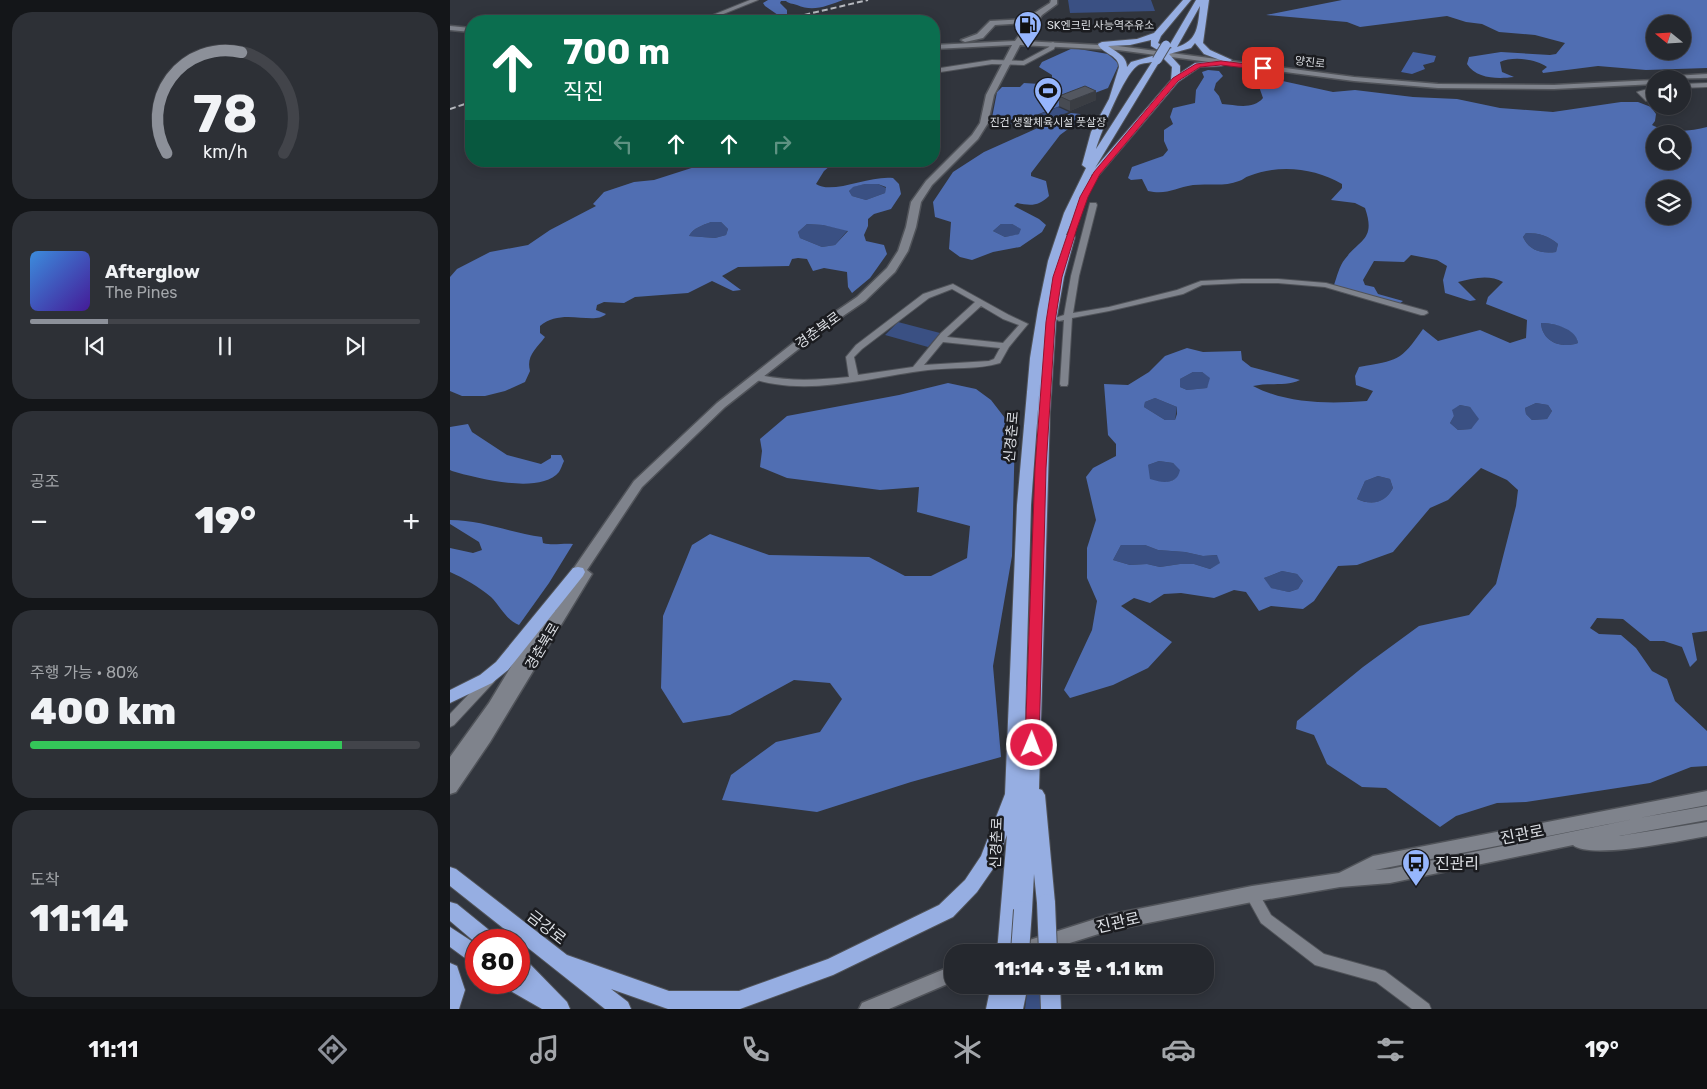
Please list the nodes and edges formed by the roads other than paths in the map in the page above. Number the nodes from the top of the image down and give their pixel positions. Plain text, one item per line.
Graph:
1 (754, 0) edge
2 (1054, 0) edge
3 (1187, 0) edge
4 (1192, 0) edge
5 (1200, 0) edge
6 (1205, 0) edge
7 (1039, 13) junction
8 (715, 15) edge
9 (450, 27) edge
10 (465, 28) edge
11 (1026, 29) junction
12 (1199, 34) junction
13 (1157, 35) junction
14 (1007, 40) junction
15 (954, 42) junction
16 (1018, 42) junction
17 (1036, 42) junction
18 (1053, 44) junction
19 (940, 45) edge
20 (965, 45) junction
21 (940, 46) edge
22 (1103, 46) junction
23 (1011, 53) junction
24 (1165, 53) junction
25 (1225, 62) junction
26 (1007, 63) junction
27 (940, 70) edge
28 (1707, 78) edge
29 (1691, 79) edge
30 (1691, 79) edge
31 (1175, 80) junction
32 (1646, 81) edge
33 (1707, 84) edge
34 (1691, 85) edge
35 (1118, 86) junction
36 (1646, 91) edge
37 (1646, 98) edge
38 (1096, 173) junction
39 (1083, 180) junction
40 (1093, 205) dead end
41 (980, 302) junction
42 (1424, 313) dead end
43 (1064, 317) junction
44 (940, 339) junction
45 (1005, 346) junction
46 (916, 369) junction
47 (756, 377) junction
48 (854, 378) junction
49 (1064, 384) dead end
50 (626, 499) junction
51 (578, 572) junction
52 (502, 666) junction
53 (450, 697) edge
54 (450, 722) edge
55 (1032, 760) junction
56 (450, 769) edge
57 (450, 787) edge
58 (1014, 795) junction
59 (1707, 798) edge
60 (1707, 813) edge
61 (1707, 829) edge
62 (1560, 841) junction
63 (450, 875) edge
64 (1340, 880) junction
65 (1252, 894) junction
66 (450, 910) edge
67 (1016, 912) junction
68 (473, 929) edge
69 (450, 936) edge
70 (1008, 944) edge
71 (1018, 944) edge
72 (1043, 944) edge
73 (1048, 944) edge
74 (465, 947) edge
75 (558, 961) junction
76 (450, 972) edge
77 (944, 977) edge
78 (530, 978) edge
79 (530, 991) edge
80 (999, 994) edge
81 (1016, 994) edge
82 (1050, 994) edge
83 (450, 1008) edge
84 (558, 1008) edge
85 (621, 1009) edge
86 (868, 1009) edge
87 (996, 1009) edge
88 (1013, 1009) edge
89 (1051, 1009) edge
90 (1424, 1009) edge

1 - 8 street
2 - 7 main road
3 - 13 highway
4 - 24 highway, 신경춘로
5 - 24 highway, 신경춘로
6 - 12 highway
7 - 11 main road, 경춘북로
7 - 15 main road
9 - 10 main road
11 - 14 main road
11 - 16 main road, 경춘북로
11 - 17 main road
12 - 24 highway
12 - 25 highway
13 - 22 highway
13 - 24 highway
14 - 15 main road, 양진로
14 - 16 main road, 양진로
15 - 19 main road, 양진로
16 - 17 main road, 양진로
16 - 20 main road, 양진로
16 - 23 main road, 경춘북로
17 - 18 main road, 양진로
17 - 22 main road, 양진로
17 - 23 main road
18 - 22 main road, 양진로
18 - 26 street
20 - 21 main road, 양진로
20 - 23 main road
22 - 24 main road, 양진로
22 - 35 highway
23 - 26 main road, 경춘북로
24 - 25 main road, 양진로
24 - 31 highway
24 - 35 highway
24 - 38 highway, 신경춘로
24 - 39 highway, 신경춘로
25 - 31 highway
25 - 32 main road, 양진로
26 - 27 street
26 - 47 main road, 경춘북로
28 - 29 main road, 양진로
28 - 30 main road, 양진로
31 - 38 highway
33 - 34 street
35 - 39 highway
36 - 37 street
38 - 55 highway, 신경춘로
39 - 58 highway, 신경춘로
40 - 43 street
41 - 44 street
41 - 45 street
41 - 48 street
42 - 43 street
43 - 49 street
44 - 45 street
44 - 46 street
45 - 46 street
46 - 48 street
47 - 48 street
47 - 50 main road, 경춘북로
50 - 51 main road, 경춘북로
50 - 57 main road, 경춘북로
51 - 52 highway
51 - 56 main road, 경춘북로
52 - 53 highway
52 - 54 street
55 - 67 highway
55 - 73 highway, bridge
58 - 67 highway, 신경춘로
58 - 75 highway
59 - 64 main road, 진관로
60 - 62 main road, 진관로
61 - 62 main road
62 - 64 main road, 진관로
63 - 75 highway, 금강로
64 - 65 main road, 진관로
65 - 72 main road, 진관로
65 - 90 street
66 - 68 highway
67 - 70 highway
67 - 71 highway, bridge
69 - 74 highway
75 - 85 highway, 금강로
76 - 83 highway
77 - 86 main road
78 - 84 highway
79 - 84 highway
80 - 87 highway
81 - 88 highway
82 - 89 highway

